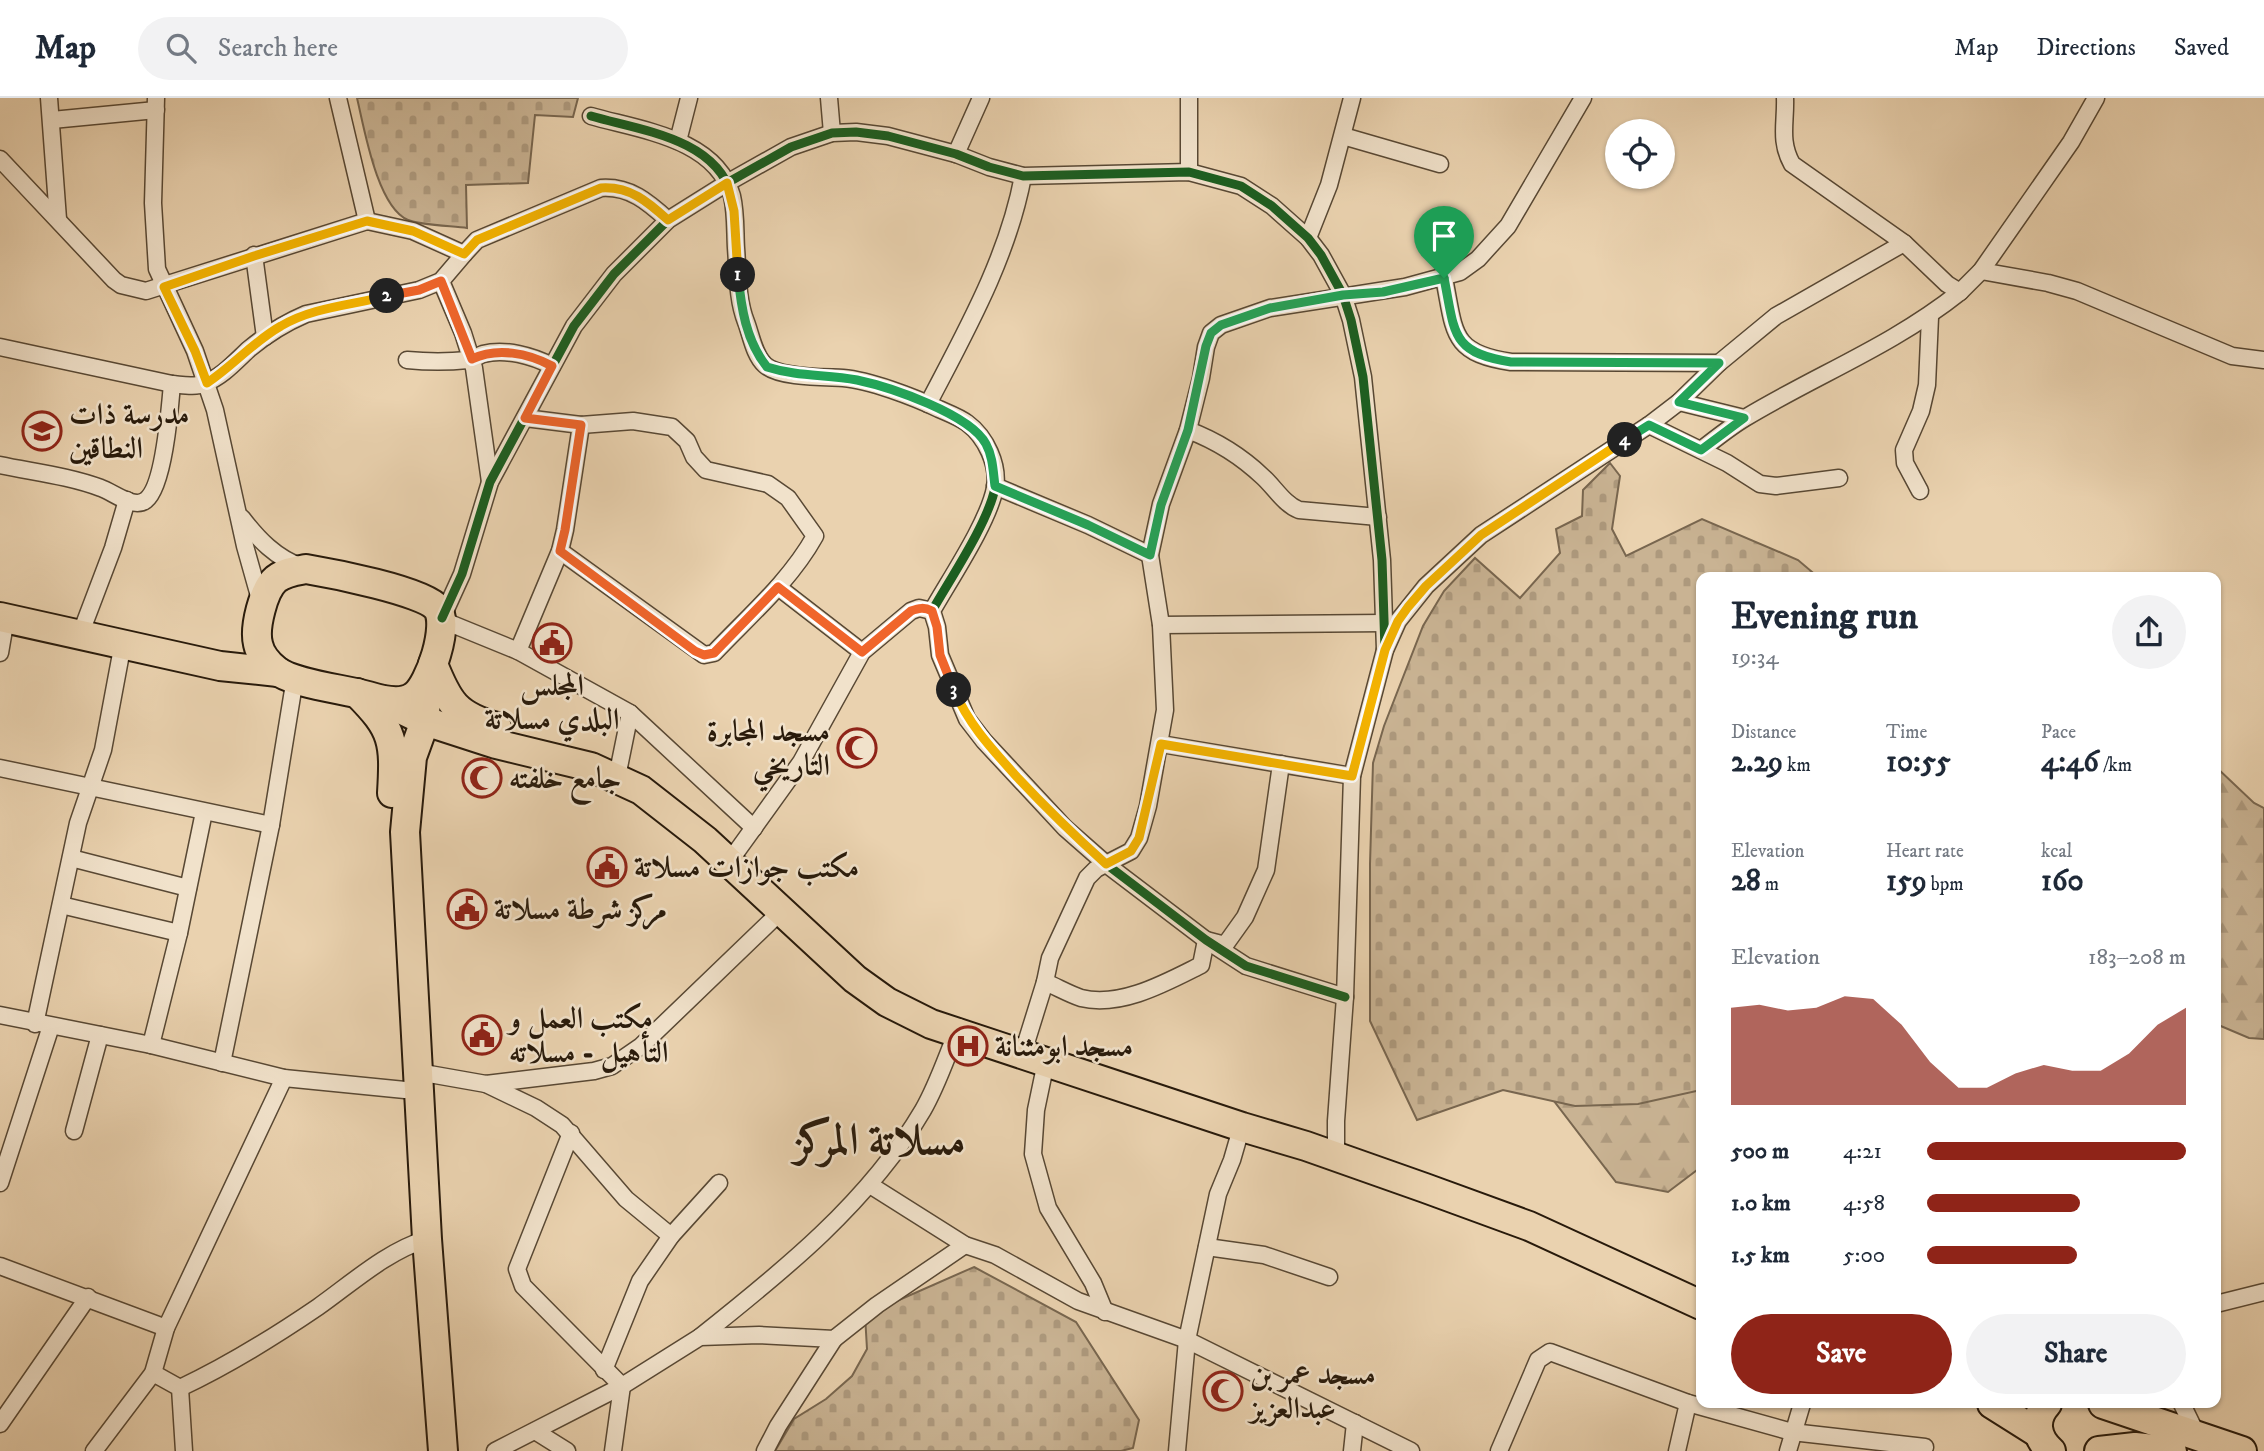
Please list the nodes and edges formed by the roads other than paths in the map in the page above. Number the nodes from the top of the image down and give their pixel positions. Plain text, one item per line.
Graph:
1 (49, 98) edge
2 (338, 98) edge
3 (689, 98) edge
4 (829, 98) edge
5 (981, 98) edge
6 (1189, 98) edge
7 (1352, 98) edge
8 (1583, 98) edge
9 (1785, 98) edge
10 (2096, 98) edge
11 (156, 104) edge
12 (591, 116) dead end
13 (52, 120) junction
14 (832, 133) junction
15 (1343, 136) junction
16 (678, 141) junction
17 (956, 154) junction
18 (0, 159) edge
19 (1440, 164) dead end
20 (1189, 172) junction
21 (14, 174) junction
22 (1023, 176) junction
23 (0, 183) edge
24 (727, 183) junction
25 (58, 219) junction
26 (668, 220) junction
27 (367, 221) junction
28 (1308, 238) junction
29 (1904, 243) junction
30 (464, 254) junction
31 (254, 256) junction
32 (1981, 271) junction
33 (1444, 278) junction
34 (441, 281) junction
35 (164, 287) junction
36 (1961, 292) junction
37 (1343, 295) junction
38 (1930, 317) junction
39 (265, 337) junction
40 (0, 347) edge
41 (472, 359) junction
42 (407, 360) dead end
43 (2264, 360) edge
44 (1719, 363) junction
45 (552, 366) junction
46 (207, 383) junction
47 (172, 384) junction
48 (1679, 402) junction
49 (928, 404) junction
50 (525, 418) junction
51 (1744, 418) junction
52 (581, 425) junction
53 (1649, 425) junction
54 (1188, 430) junction
55 (1701, 450) junction
56 (0, 465) edge
57 (1839, 478) dead end
58 (490, 482) junction
59 (995, 486) junction
60 (1920, 491) dead end
61 (127, 500) junction
62 (240, 516) junction
63 (1378, 517) junction
64 (560, 551) junction
65 (1150, 555) junction
66 (306, 569) junction
67 (778, 587) junction
68 (262, 607) junction
69 (932, 611) junction
70 (3, 617) edge
71 (442, 619) junction
72 (1385, 623) junction
73 (1161, 625) junction
74 (79, 635) junction
75 (257, 642) junction
76 (123, 643) junction
77 (1385, 650) junction
78 (518, 651) junction
79 (862, 652) junction
80 (0, 653) edge
81 (220, 666) junction
82 (430, 673) junction
83 (287, 675) junction
84 (370, 697) junction
85 (630, 713) junction
86 (425, 721) junction
87 (1161, 744) junction
88 (1281, 764) junction
89 (0, 768) edge
90 (618, 770) junction
91 (1352, 776) junction
92 (90, 785) junction
93 (204, 812) junction
94 (271, 825) junction
95 (754, 828) junction
96 (737, 851) junction
97 (71, 858) junction
98 (1106, 864) junction
99 (188, 888) junction
100 (61, 905) junction
101 (793, 913) junction
102 (179, 933) junction
103 (1206, 940) junction
104 (406, 971) junction
105 (1045, 982) junction
106 (1345, 997) junction
107 (0, 1015) edge
108 (35, 1024) junction
109 (51, 1026) junction
110 (958, 1028) junction
111 (100, 1035) junction
112 (151, 1045) junction
113 (1036, 1053) junction
114 (222, 1063) junction
115 (284, 1078) junction
116 (411, 1081) junction
117 (486, 1084) junction
118 (1243, 1120) junction
119 (74, 1131) dead end
120 (571, 1133) junction
121 (1337, 1149) junction
122 (0, 1183) edge
123 (719, 1183) dead end
124 (870, 1185) junction
125 (671, 1236) junction
126 (421, 1241) junction
127 (965, 1245) junction
128 (1207, 1247) junction
129 (0, 1266) edge
130 (1329, 1277) dead end
131 (1696, 1284) edge
132 (2264, 1292) edge
133 (88, 1297) junction
134 (1696, 1302) edge
135 (2221, 1303) edge
136 (1105, 1312) junction
137 (166, 1328) junction
138 (700, 1337) junction
139 (834, 1339) junction
140 (1187, 1340) junction
141 (604, 1370) junction
142 (153, 1373) junction
143 (622, 1386) junction
144 (180, 1388) junction
145 (1688, 1403) junction
146 (1696, 1405) edge
147 (1706, 1408) edge
148 (1801, 1408) edge
149 (1997, 1408) edge
150 (2044, 1408) edge
151 (2094, 1408) edge
152 (2115, 1408) edge
153 (2184, 1408) edge
154 (1355, 1423) junction
155 (0, 1424) edge
156 (535, 1431) junction
157 (1792, 1432) junction
158 (2197, 1435) junction
159 (2044, 1442) edge
160 (1926, 1447) dead end
161 (505, 1449) edge
162 (94, 1451) edge
163 (184, 1451) edge
164 (429, 1451) edge
165 (443, 1451) edge
166 (567, 1451) edge
167 (613, 1451) edge
168 (765, 1451) edge
169 (1177, 1451) edge
170 (1352, 1451) edge
171 (1410, 1451) edge
172 (1499, 1451) edge
173 (1677, 1451) edge
174 (1788, 1451) edge
175 (2087, 1451) edge
176 (2099, 1451) edge
177 (2172, 1451) edge
178 (2242, 1451) edge

1 - 13 street
2 - 27 street
3 - 16 street
4 - 14 street
5 - 17 street
6 - 20 street
7 - 15 street
8 - 33 street
9 - 29 street
10 - 32 street
11 - 13 street
11 - 35 street
12 - 16 street
13 - 25 street
14 - 17 street
14 - 24 street
15 - 19 street
15 - 28 street
16 - 24 street
17 - 22 street
18 - 21 street
20 - 22 street
20 - 28 street
21 - 23 street
21 - 25 street
22 - 49 street
24 - 26 street
24 - 49 street
25 - 35 street
26 - 30 street
26 - 45 street
27 - 30 street
27 - 31 street
28 - 37 street
29 - 36 street
29 - 44 street
30 - 34 street
31 - 35 street
31 - 39 street
32 - 36 street
32 - 43 street
33 - 37 street
33 - 44 street
34 - 39 street
34 - 41 street
35 - 46 street
36 - 38 street
37 - 54 street
37 - 63 street
38 - 51 street
38 - 60 street
39 - 46 street
40 - 47 street
41 - 42 street
41 - 45 street
41 - 58 street
44 - 48 street
45 - 50 street
46 - 47 street
46 - 62 street
47 - 61 street
48 - 51 street
48 - 53 street
49 - 59 street
50 - 52 street
50 - 58 street
51 - 55 street
52 - 64 street
52 - 67 street
53 - 55 street
53 - 77 street
54 - 63 street
54 - 65 street
55 - 57 street
56 - 61 street
58 - 71 street
59 - 65 street
59 - 69 street
61 - 74 street
62 - 66 street
62 - 68 street
63 - 72 street
64 - 67 street
64 - 78 street
65 - 73 street
66 - 68 highway
66 - 71 highway
67 - 79 street
68 - 75 highway
69 - 79 street
69 - 98 street
70 - 74 highway
70 - 80 street
71 - 78 street
71 - 82 highway
72 - 73 street
72 - 77 street
73 - 87 street
74 - 76 highway
75 - 81 highway
75 - 83 highway
76 - 81 highway
76 - 92 street
77 - 91 street
78 - 85 street
79 - 95 street
81 - 83 highway
82 - 84 highway
82 - 86 highway
82 - 90 highway
83 - 84 highway
83 - 94 street
84 - 86 highway
84 - 104 highway
85 - 90 street
85 - 95 street
86 - 90 highway
86 - 104 highway
87 - 88 street
87 - 98 street
88 - 91 street
88 - 103 street
89 - 92 street
90 - 96 highway
90 - 101 highway
91 - 106 street
92 - 93 street
92 - 97 street
93 - 94 street
93 - 99 street
94 - 114 street
95 - 96 street
96 - 101 highway
97 - 99 street
97 - 100 street
98 - 103 street
98 - 105 street
99 - 102 street
100 - 102 street
100 - 108 street
101 - 110 highway
101 - 117 street
102 - 112 street
103 - 105 street
103 - 106 street
104 - 116 highway
105 - 113 street
106 - 121 street
107 - 108 street
108 - 109 street
109 - 111 street
109 - 122 street
110 - 113 highway
110 - 124 street
111 - 112 street
111 - 119 street
112 - 114 street
113 - 118 highway
113 - 136 street
114 - 115 street
115 - 116 street
115 - 137 street
116 - 117 street
116 - 126 highway
117 - 120 street
118 - 121 highway
118 - 128 street
120 - 125 street
120 - 141 street
121 - 131 highway
121 - 134 highway
123 - 125 street
124 - 127 street
124 - 138 street
125 - 141 street
126 - 144 street
126 - 164 highway
126 - 165 highway
127 - 136 street
127 - 139 street
128 - 130 street
128 - 140 street
129 - 133 street
132 - 135 street
133 - 137 street
133 - 155 street
136 - 140 street
137 - 142 street
138 - 139 street
138 - 143 street
139 - 168 street
140 - 154 street
140 - 169 street
141 - 143 street
142 - 144 street
142 - 162 street
143 - 156 street
143 - 167 street
144 - 163 street
145 - 146 street
145 - 172 street
145 - 173 street
147 - 157 street
148 - 157 street
149 - 159 highway
150 - 159 highway
151 - 175 highway
152 - 158 highway
153 - 158 street
154 - 170 street
154 - 171 street
156 - 161 street
156 - 166 street
157 - 160 street
157 - 174 street
158 - 178 highway
176 - 177 highway

